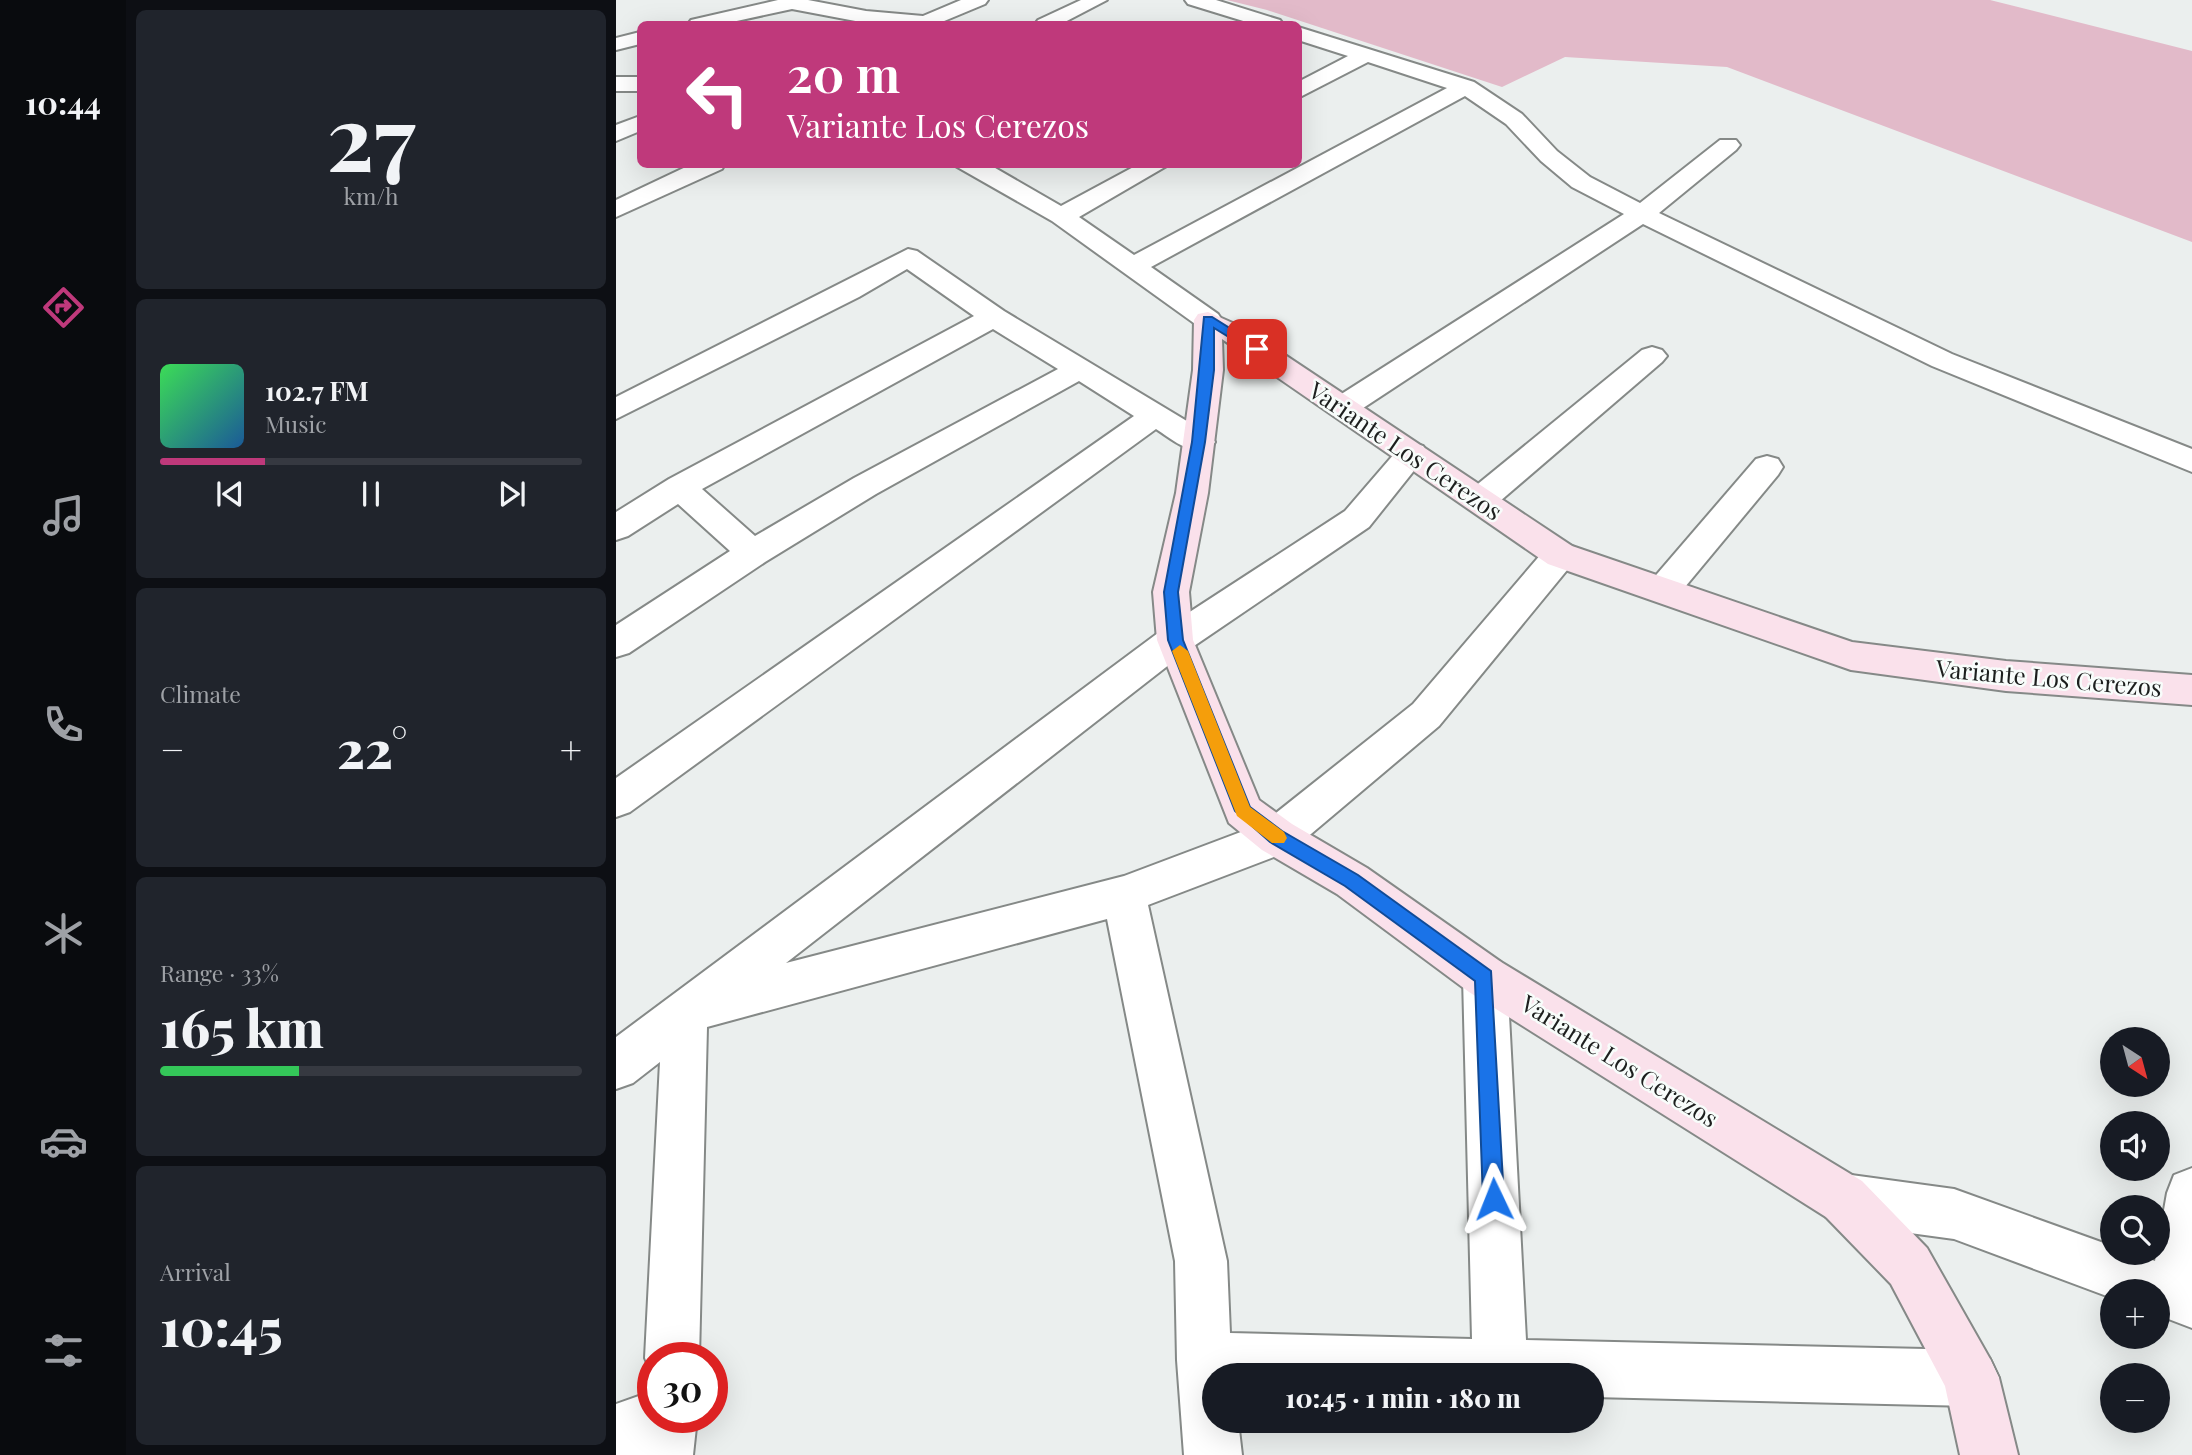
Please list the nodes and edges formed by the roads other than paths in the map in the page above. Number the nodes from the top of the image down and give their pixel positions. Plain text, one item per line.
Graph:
1 (978, 0) edge
2 (1097, 0) edge
3 (1195, 0) edge
4 (790, 2) edge
5 (1231, 10) junction
6 (711, 21) edge
7 (904, 21) edge
8 (928, 21) edge
9 (1052, 21) edge
10 (1207, 21) edge
11 (1264, 21) edge
12 (1302, 34) edge
13 (637, 39) edge
14 (616, 44) edge
15 (1366, 55) junction
16 (616, 84) edge
17 (637, 84) edge
18 (1466, 87) junction
19 (1302, 89) edge
20 (637, 124) edge
21 (616, 134) edge
22 (1728, 145) dead end
23 (704, 168) edge
24 (975, 168) edge
25 (1150, 168) edge
26 (616, 209) edge
27 (1642, 214) junction
28 (1060, 216) junction
29 (1134, 265) junction
30 (994, 317) junction
31 (1208, 320) junction
32 (1652, 356) dead end
33 (1079, 369) junction
34 (1343, 407) junction
35 (616, 409) edge
36 (1155, 415) junction
37 (1199, 442) junction
38 (1412, 453) junction
39 (2192, 461) edge
40 (1767, 467) dead end
41 (680, 487) junction
42 (1480, 500) junction
43 (616, 528) edge
44 (752, 553) junction
45 (1560, 555) junction
46 (1663, 590) junction
47 (1175, 640) junction
48 (616, 643) edge
49 (2192, 690) edge
50 (616, 800) edge
51 (1276, 836) junction
52 (1124, 895) junction
53 (1485, 977) junction
54 (685, 1010) junction
55 (616, 1066) edge
56 (2192, 1193) edge
57 (1844, 1199) junction
58 (2184, 1298) edge
59 (673, 1342) edge
60 (1204, 1360) junction
61 (1352, 1363) edge
62 (1500, 1363) edge
63 (1604, 1369) edge
64 (1971, 1378) junction
65 (637, 1425) edge
66 (616, 1432) edge
67 (667, 1433) edge
68 (664, 1455) edge
69 (1213, 1455) edge
70 (1989, 1455) edge

1 - 8 street
2 - 9 street
3 - 5 street
4 - 6 street
4 - 7 street
5 - 10 street
5 - 11 street
12 - 15 street
13 - 14 street
15 - 18 street
15 - 19 street
16 - 17 street
18 - 27 street
18 - 29 street
20 - 21 street
22 - 27 street
23 - 26 street
24 - 28 street
25 - 28 street
27 - 34 street
27 - 39 street
28 - 29 street
29 - 31 street
30 - 33 street
30 - 35 street
30 - 41 street
31 - 34 street, Variante Los Cerezos
31 - 37 street, Variante Los Cerezos
32 - 42 street
33 - 36 street
33 - 44 street
34 - 38 street, Variante Los Cerezos
36 - 37 street
36 - 50 street
37 - 47 street, Variante Los Cerezos
38 - 42 street, Variante Los Cerezos
38 - 47 street
40 - 46 street
41 - 43 street
41 - 44 street
42 - 45 street, Variante Los Cerezos
44 - 48 street
45 - 46 street, Variante Los Cerezos
45 - 51 street
46 - 49 street, Variante Los Cerezos
47 - 51 street, Variante Los Cerezos
47 - 54 street
51 - 52 street
51 - 53 street, Variante Los Cerezos
52 - 54 street
52 - 60 street
53 - 57 street, Variante Los Cerezos
53 - 62 street
54 - 55 street
54 - 59 street
56 - 58 street
57 - 58 street
57 - 64 street, Variante Los Cerezos
60 - 61 street
60 - 69 street
63 - 64 street
64 - 70 street, Variante Los Cerezos
65 - 66 street
67 - 68 street

